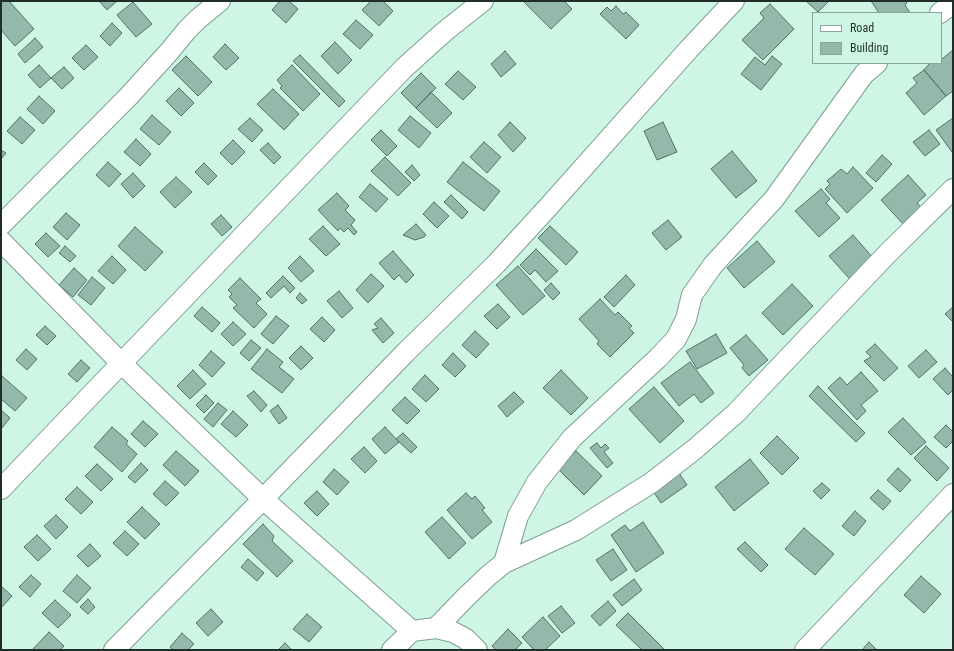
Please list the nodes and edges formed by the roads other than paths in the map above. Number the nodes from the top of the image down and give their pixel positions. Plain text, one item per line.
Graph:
1 (220, 1) edge
2 (484, 1) edge
3 (734, 1) edge
4 (953, 3) edge
5 (941, 12) edge
6 (876, 64) edge
7 (953, 189) edge
8 (1, 225) edge
9 (1, 241) edge
10 (121, 363) junction
11 (1, 489) edge
12 (953, 494) edge
13 (263, 499) junction
14 (504, 563) junction
15 (436, 628) junction
16 (412, 631) junction
17 (114, 650) edge
18 (392, 650) edge
19 (477, 650) edge
20 (805, 650) edge

1 - 8 street
2 - 10 street
3 - 13 street
4 - 5 street
6 - 14 street
7 - 14 street
9 - 10 street
10 - 11 street
10 - 13 street
12 - 20 street
13 - 16 street
13 - 17 street
14 - 15 street
15 - 16 street
15 - 19 street
16 - 18 street

